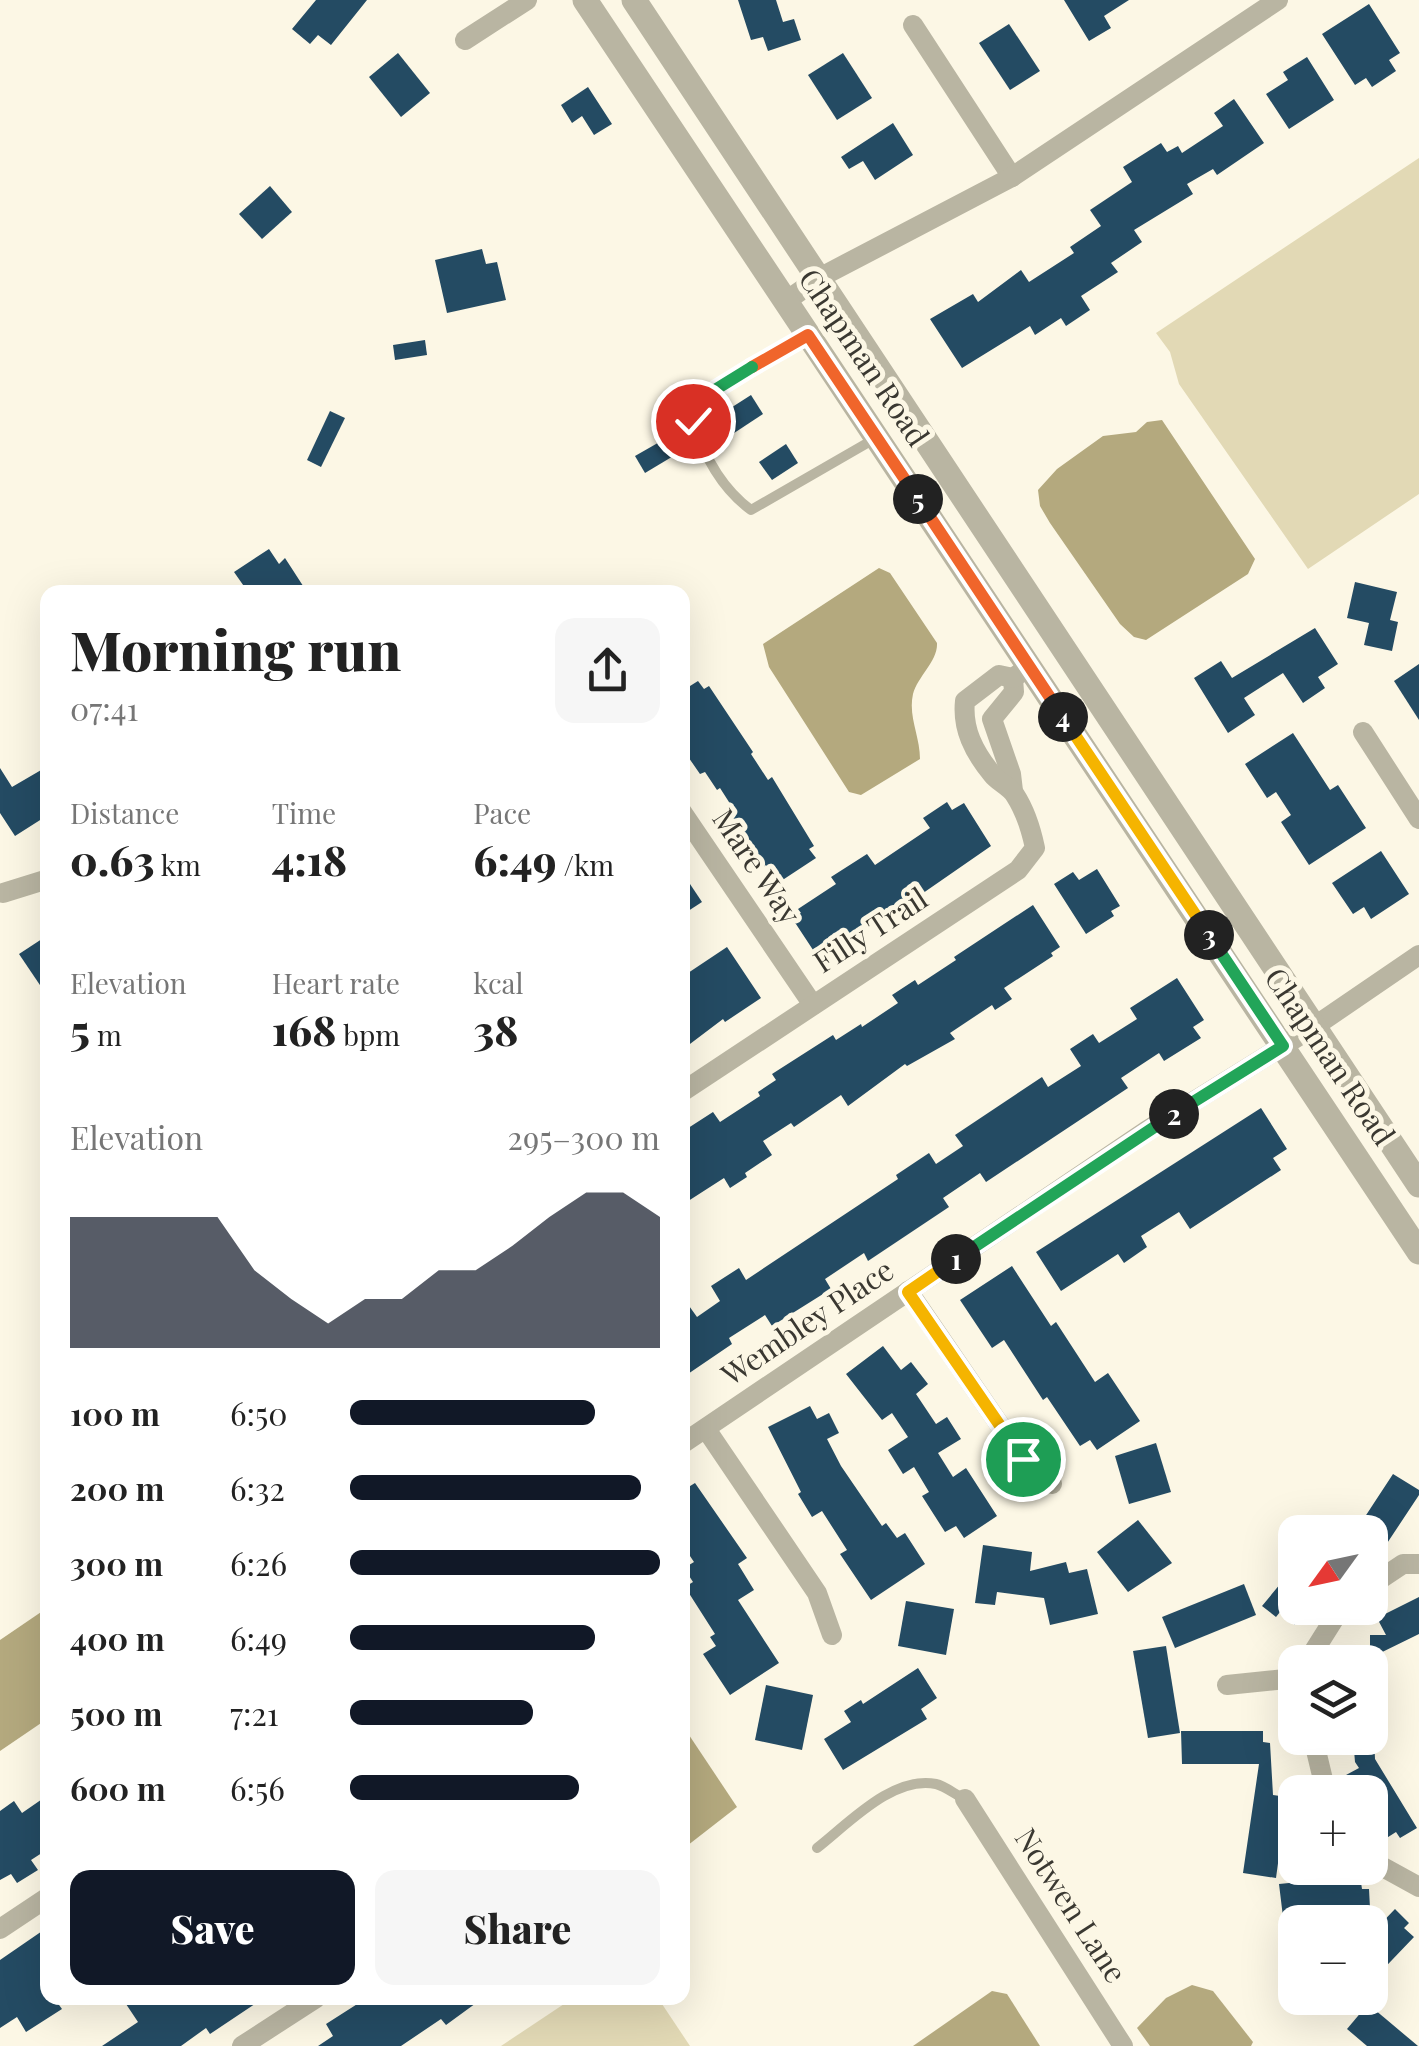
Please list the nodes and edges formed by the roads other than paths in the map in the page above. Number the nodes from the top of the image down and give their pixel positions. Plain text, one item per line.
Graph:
1 (527, 0) edge
2 (585, 0) edge
3 (634, 0) edge
4 (1278, 0) edge
5 (914, 25) dead end
6 (465, 40) dead end
7 (1012, 177) junction
8 (819, 278) junction
9 (786, 301) junction
10 (808, 335) junction
11 (877, 437) junction
12 (1022, 672) junction
13 (965, 701) junction
14 (992, 719) junction
15 (1364, 732) dead end
16 (1013, 792) junction
17 (1419, 819) edge
18 (690, 824) edge
19 (40, 881) edge
20 (3, 893) dead end
21 (1419, 956) edge
22 (813, 1005) junction
23 (1315, 1026) junction
24 (1283, 1046) junction
25 (690, 1087) edge
26 (1419, 1186) edge
27 (1419, 1252) edge
28 (908, 1292) junction
29 (706, 1430) junction
30 (690, 1439) edge
31 (1052, 1484) dead end
32 (1419, 1564) edge
33 (1388, 1574) edge
34 (832, 1635) dead end
35 (1278, 1680) edge
36 (1227, 1685) dead end
37 (965, 1799) joint
38 (818, 1848) dead end
39 (1388, 1870) edge
40 (1419, 1887) edge
41 (40, 1902) edge
42 (0, 1929) edge
43 (305, 2005) edge
44 (242, 2046) edge
45 (1124, 2046) edge

1 - 6 street
2 - 9 street, Chapman Road
3 - 8 street, Chapman Road
4 - 7 street
5 - 7 street
7 - 8 street
8 - 9 street
8 - 23 street, Chapman Road
9 - 10 street, Chapman Road
10 - 11 street, Chapman Road
10 - 11 lane
11 - 12 street, Chapman Road
12 - 13 street
12 - 14 street
12 - 24 street, Chapman Road
13 - 14 street
13 - 16 street
14 - 16 street
15 - 17 street
16 - 22 street, Filly Trail
18 - 22 street, Mare Way
19 - 20 street
21 - 23 street, Wembley Place
22 - 25 street, Filly Trail
23 - 24 street, Wembley Place
23 - 26 street, Chapman Road
24 - 27 street, Chapman Road
24 - 28 street, Wembley Place
28 - 29 street, Wembley Place
28 - 31 street
29 - 30 street, Wembley Place
29 - 34 street
32 - 33 street
35 - 36 street
37 - 38 lane
37 - 45 street, Notwen Lane
39 - 40 street
41 - 42 street
43 - 44 street

